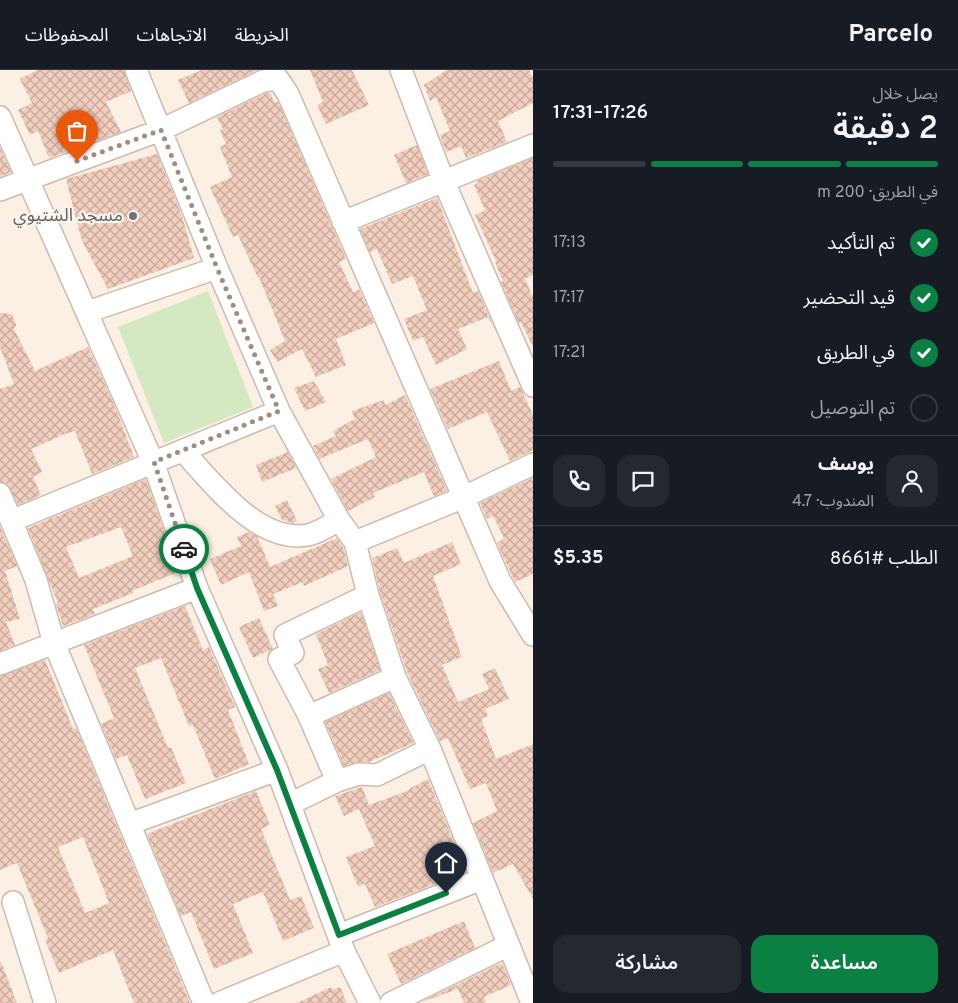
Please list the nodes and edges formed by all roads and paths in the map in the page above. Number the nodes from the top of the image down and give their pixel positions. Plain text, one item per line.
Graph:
1 (136, 70) edge
2 (401, 70) edge
3 (0, 117) edge
4 (161, 130) junction
5 (533, 145) edge
6 (26, 179) junction
7 (444, 182) junction
8 (0, 190) edge
9 (343, 222) junction
10 (217, 268) junction
11 (87, 312) junction
12 (533, 386) edge
13 (279, 411) junction
14 (183, 451) junction
15 (154, 462) junction
16 (533, 464) edge
17 (0, 494) edge
18 (462, 498) junction
19 (339, 520) junction
20 (11, 522) junction
21 (355, 542) junction
22 (197, 588) junction
23 (368, 595) junction
24 (533, 635) edge
25 (54, 643) junction
26 (0, 664) edge
27 (395, 677) junction
28 (309, 716) junction
29 (430, 749) junction
30 (277, 770) junction
31 (337, 781) junction
32 (290, 804) junction
33 (129, 824) junction
34 (482, 879) junction
35 (12, 902) dead end
36 (341, 943) junction
37 (509, 945) junction
38 (45, 1003) edge
39 (204, 1003) edge
40 (219, 1003) edge
41 (370, 1003) edge
42 (391, 1003) edge
43 (532, 1003) edge

1 - 4 street
2 - 7 street
3 - 6 street
4 - 6 street
4 - 9 street
4 - 10 street
5 - 7 street
6 - 8 street
6 - 11 street
7 - 9 street
7 - 12 street
9 - 18 street
10 - 11 street
10 - 13 street
11 - 15 street
13 - 14 street
13 - 19 street
14 - 15 street
14 - 19 street
15 - 20 street
15 - 22 street
16 - 18 street
17 - 20 street
18 - 21 street
18 - 24 street
19 - 21 street
20 - 25 street
21 - 23 street
22 - 25 street
22 - 30 street
23 - 27 street
23 - 28 street
25 - 26 street
25 - 33 street
27 - 28 street
27 - 29 street
28 - 31 street
29 - 31 street
29 - 34 street
30 - 32 street
30 - 33 street
31 - 32 street
32 - 36 street
33 - 39 street
34 - 36 street
34 - 37 street
35 - 38 street
36 - 40 street
36 - 41 street
37 - 42 street
37 - 43 street

